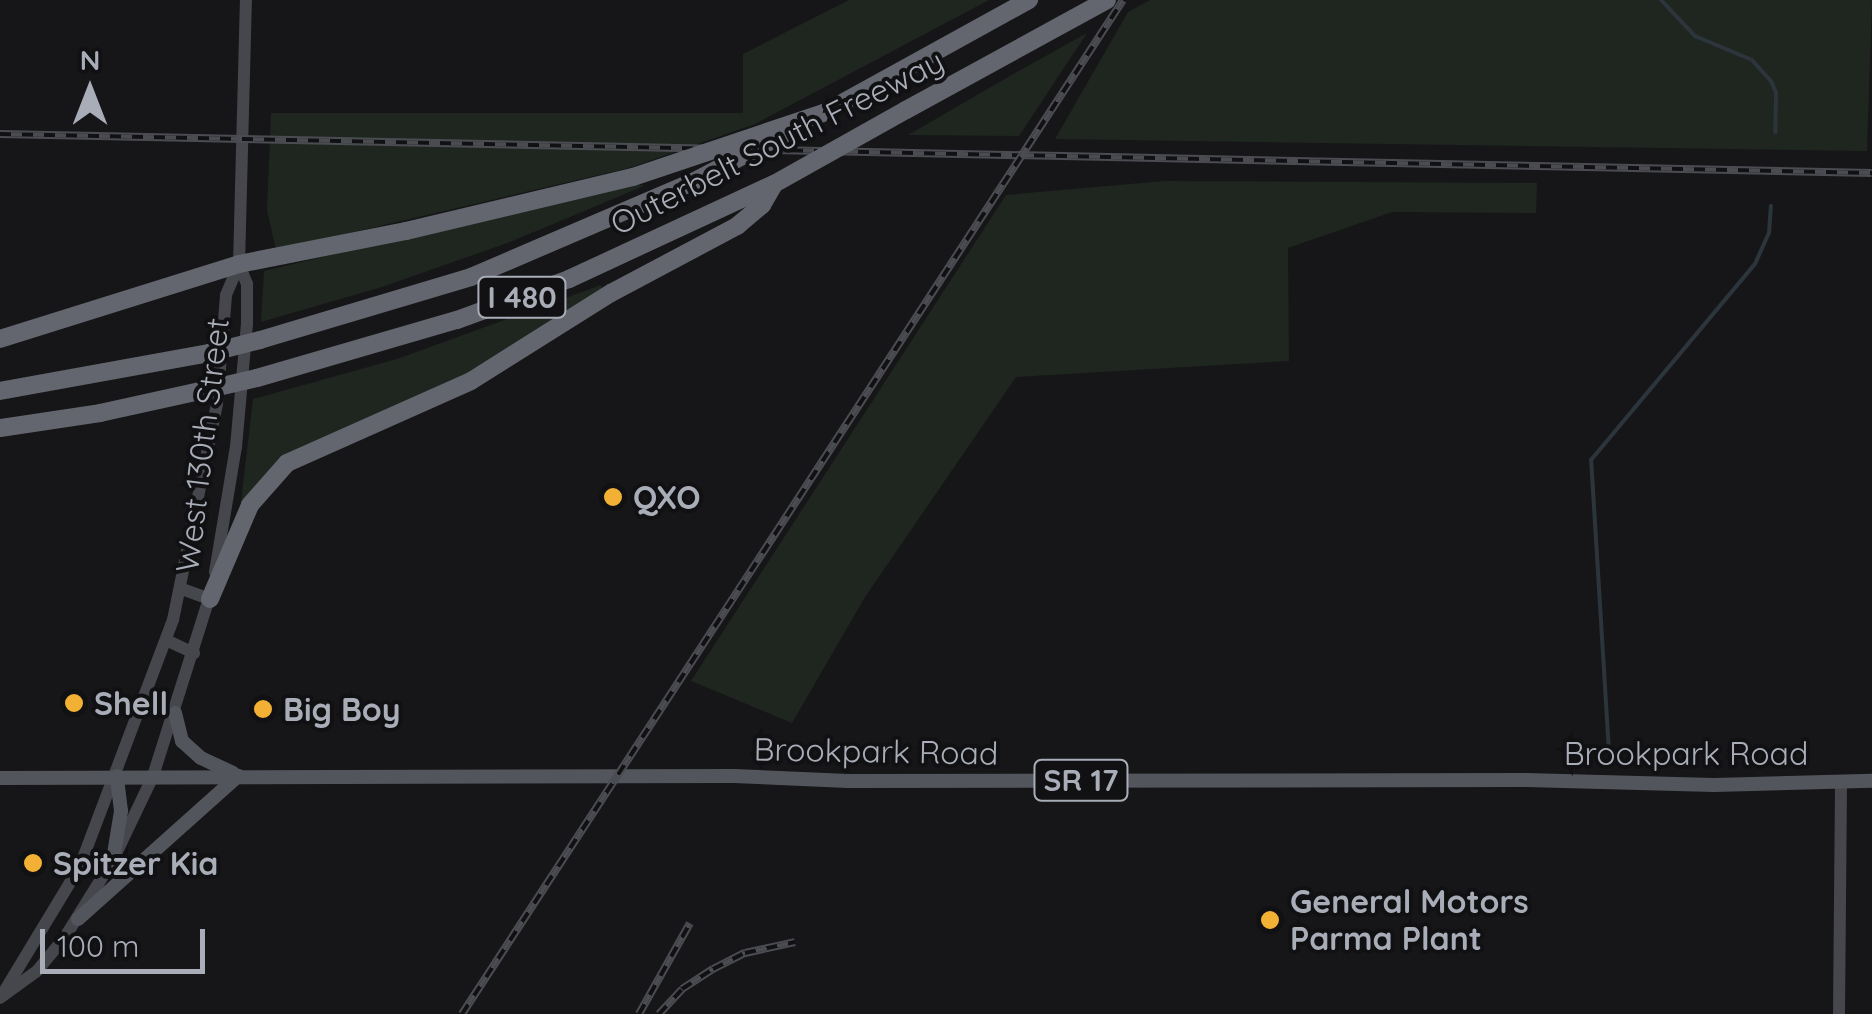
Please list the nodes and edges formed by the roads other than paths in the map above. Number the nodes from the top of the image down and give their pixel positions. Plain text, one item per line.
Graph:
1 (246, 0) edge
2 (1029, 0) edge
3 (1106, 0) edge
4 (829, 110) junction
5 (774, 184) junction
6 (238, 264) junction
7 (0, 339) edge
8 (0, 391) edge
9 (0, 428) edge
10 (182, 589) junction
11 (210, 600) junction
12 (166, 640) junction
13 (194, 653) junction
14 (175, 713) junction
15 (117, 776) junction
16 (153, 776) junction
17 (238, 776) junction
18 (0, 778) edge
19 (1872, 781) edge
20 (1841, 782) junction
21 (113, 860) junction
22 (80, 866) junction
23 (102, 882) junction
24 (78, 919) junction
25 (1, 997) edge
26 (1839, 1014) edge

1 - 6 main road, West 130th Street
2 - 4 highway, Outerbelt South Freeway / I 480
3 - 5 highway, Outerbelt South Freeway / I 480, bridge
4 - 6 highway, bridge
4 - 8 highway, Outerbelt South Freeway / I 480, bridge
5 - 9 highway, Outerbelt South Freeway / I 480, bridge
5 - 11 highway
6 - 7 highway
6 - 10 main road, West 130th Street
6 - 11 main road, West 130th Street
10 - 11 main road
10 - 12 main road, West 130th Street
11 - 13 main road, West 130th Street
12 - 13 main road
12 - 15 main road, West 130th Street
13 - 14 main road, West 130th Street
14 - 16 main road, West 130th Street
14 - 17 main road
15 - 16 main road, Brookpark Road / SR 17
15 - 18 main road, Brookpark Road / SR 17
15 - 21 main road
15 - 22 main road, West 130th Street
16 - 17 main road, Brookpark Road / SR 17
16 - 21 main road, West 130th Street
17 - 20 main road, Brookpark Road / SR 17
17 - 24 main road
19 - 20 main road, Brookpark Road / SR 17
20 - 26 main road
21 - 23 main road, West 130th Street
22 - 23 main road
22 - 25 main road, West 130th Street
23 - 24 main road, West 130th Street
24 - 25 main road, West 130th Street

